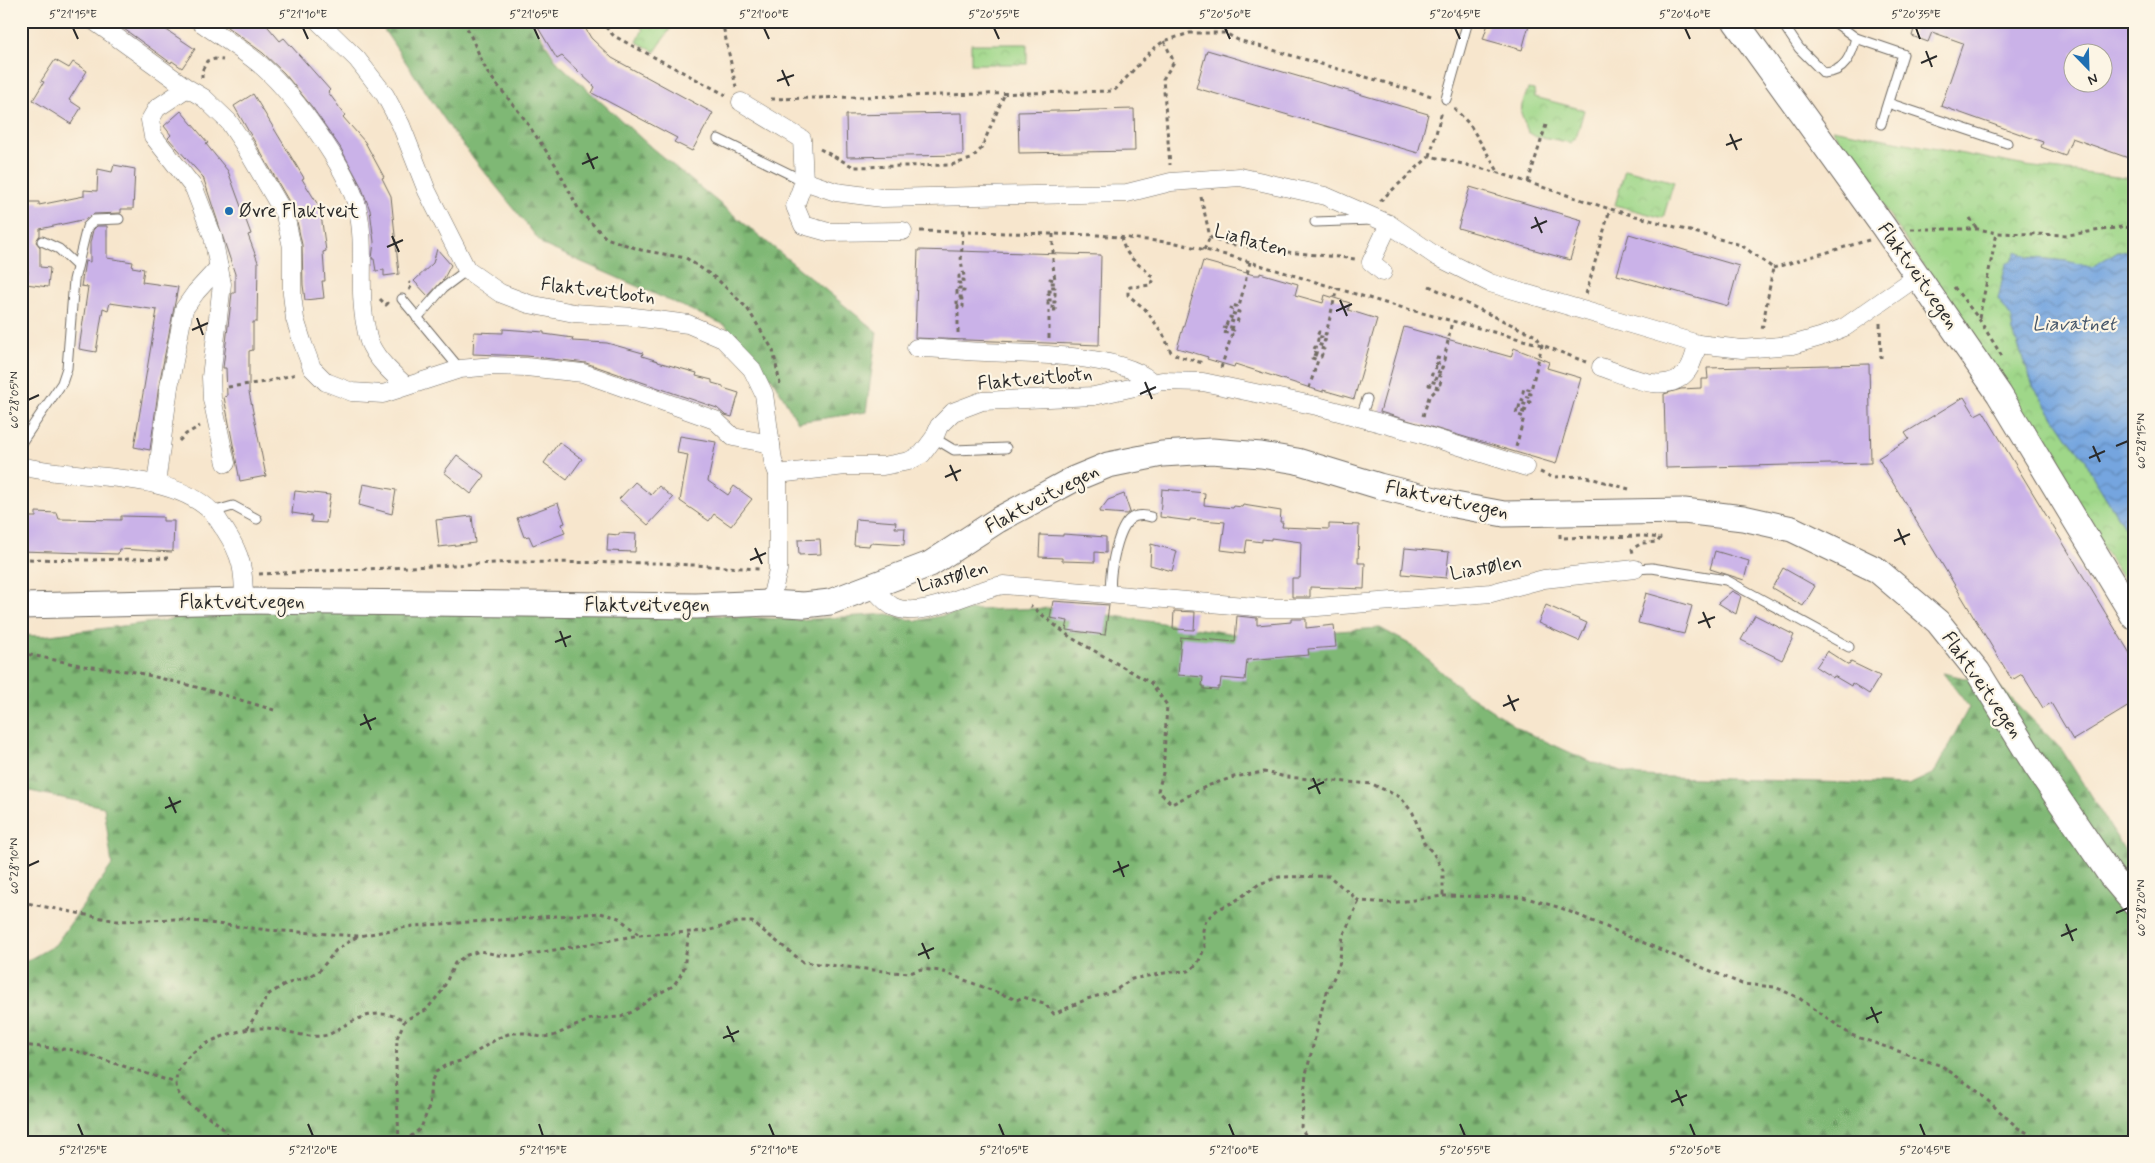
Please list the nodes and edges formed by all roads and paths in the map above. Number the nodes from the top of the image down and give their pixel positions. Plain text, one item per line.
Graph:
1 (94, 21) edge
2 (200, 21) edge
3 (318, 21) edge
4 (464, 21) edge
5 (600, 21) edge
6 (722, 21) edge
7 (1228, 21) edge
8 (1468, 21) edge
9 (1735, 21) edge
10 (1781, 21) edge
11 (1833, 21) edge
12 (1225, 33) junction
13 (1856, 38) junction
14 (1164, 41) junction
15 (226, 61) dead end
16 (187, 88) junction
17 (1005, 94) junction
18 (204, 98) junction
19 (1446, 99) junction
20 (741, 102) junction
21 (1888, 103) junction
22 (1881, 124) dead end
23 (1546, 125) dead end
24 (802, 139) junction
25 (718, 140) dead end
26 (2007, 143) dead end
27 (1430, 156) junction
28 (1499, 173) junction
29 (1194, 180) junction
30 (804, 181) junction
31 (1171, 182) junction
32 (1528, 182) junction
33 (1610, 209) junction
34 (119, 218) dead end
35 (1970, 218) dead end
36 (1377, 219) junction
37 (1315, 222) dead end
38 (1883, 226) junction
39 (2134, 228) edge
40 (1978, 229) junction
41 (903, 231) joint
42 (963, 232) junction
43 (1997, 233) junction
44 (1053, 234) junction
45 (1915, 236) dead end
46 (1121, 237) junction
47 (1210, 237) junction
48 (42, 242) dead end
49 (1204, 250) junction
50 (1250, 262) junction
51 (77, 266) junction
52 (219, 267) junction
53 (1377, 267) joint
54 (1773, 268) junction
55 (467, 270) junction
56 (1918, 276) junction
57 (1949, 281) dead end
58 (1429, 286) dead end
59 (1337, 288) junction
60 (402, 299) dead end
61 (1581, 309) junction
62 (1872, 310) junction
63 (417, 318) junction
64 (1979, 319) junction
65 (1452, 321) junction
66 (1698, 344) junction
67 (1542, 345) junction
68 (916, 348) dead end
69 (1760, 348) junction
70 (958, 350) junction
71 (1050, 354) junction
72 (1881, 358) dead end
73 (1187, 359) dead end
74 (2005, 363) dead end
75 (1601, 367) joint
76 (312, 368) junction
77 (1220, 368) dead end
78 (460, 369) junction
79 (1312, 378) dead end
80 (1154, 384) junction
81 (406, 386) junction
82 (225, 388) dead end
83 (781, 388) dead end
84 (1367, 399) dead end
85 (1426, 408) dead end
86 (1361, 417) junction
87 (214, 427) junction
88 (934, 438) junction
89 (21, 443) edge
90 (772, 444) junction
91 (1006, 448) dead end
92 (1515, 450) dead end
93 (161, 451) junction
94 (226, 463) dead end
95 (21, 466) edge
96 (1526, 466) joint
97 (778, 474) junction
98 (156, 484) junction
99 (212, 512) junction
100 (1637, 512) junction
101 (1151, 517) dead end
102 (258, 519) dead end
103 (1564, 532) dead end
104 (168, 558) dead end
105 (21, 559) edge
106 (1635, 569) junction
107 (778, 570) junction
108 (244, 574) junction
109 (1004, 586) junction
110 (872, 587) junction
111 (1112, 595) junction
112 (244, 601) junction
113 (770, 604) junction
114 (21, 606) edge
115 (2134, 618) edge
116 (1849, 646) dead end
117 (21, 653) edge
118 (274, 710) dead end
119 (1443, 896) junction
120 (1359, 901) junction
121 (21, 902) edge
122 (2134, 903) edge
123 (689, 932) junction
124 (640, 935) junction
125 (359, 936) junction
126 (405, 1020) junction
127 (247, 1028) junction
128 (21, 1045) edge
129 (176, 1083) junction
130 (21, 1141) edge
131 (44, 1142) edge
132 (233, 1142) edge
133 (399, 1142) edge
134 (404, 1142) edge
135 (1309, 1142) edge
136 (2045, 1142) edge

1 - 16 street
2 - 81 street
3 - 55 street, Flaktveitbotn
4 - 83 path
5 - 20 path
6 - 20 path
7 - 12 path
8 - 19 lane
9 - 38 main road, Flaktveitvegen
10 - 13 lane
11 - 13 lane
12 - 14 path
12 - 19 path
13 - 21 lane
14 - 17 path
14 - 31 path
15 - 18 path
16 - 18 street
16 - 52 street
17 - 20 path
17 - 24 path
18 - 76 street
19 - 27 path
19 - 28 path
20 - 24 street
21 - 22 lane
21 - 26 lane
23 - 32 path
24 - 30 street
25 - 30 lane
27 - 28 path
27 - 36 path
28 - 32 path
29 - 31 street
29 - 36 street
29 - 47 path
30 - 31 street
30 - 41 street
32 - 33 path
33 - 54 path
33 - 61 path
34 - 51 lane
35 - 40 path
36 - 37 lane
36 - 53 street
36 - 61 street
38 - 54 path
38 - 56 main road, Flaktveitvegen
39 - 43 path
40 - 43 path
40 - 45 path
41 - 42 path, Liaflaten
42 - 44 path, Liaflaten
42 - 70 path
43 - 64 path
44 - 46 path, Liaflaten
44 - 71 path
46 - 49 path, Liaflaten
46 - 73 path
47 - 49 path
47 - 53 path
48 - 51 lane
49 - 50 path, Liaflaten
50 - 59 path, Liaflaten
50 - 77 path
51 - 89 lane
52 - 87 street
52 - 93 street
54 - 69 path
55 - 63 lane
55 - 90 street, Flaktveitbotn
56 - 62 street
56 - 115 main road, Flaktveitvegen
57 - 64 path
58 - 67 path
59 - 65 path, Liaflaten
59 - 79 path
60 - 63 lane
61 - 66 street
62 - 69 street
62 - 72 path
63 - 78 lane
64 - 74 path
65 - 67 path, Liaflaten
65 - 85 path
66 - 69 street
66 - 75 street
67 - 75 path, Liaflaten
67 - 92 path
68 - 70 street
70 - 71 street
71 - 80 street
76 - 81 street
76 - 82 path
78 - 81 street
78 - 90 street
80 - 86 street
80 - 88 street, Flaktveitbotn
84 - 86 lane
86 - 96 street
87 - 93 path
87 - 94 street
88 - 91 lane
88 - 97 street, Flaktveitbotn
90 - 97 street, Flaktveitbotn
93 - 98 street
95 - 98 street
96 - 100 path
97 - 107 street, Flaktveitbotn
98 - 99 street
99 - 102 lane
99 - 108 street
100 - 110 main road, Flaktveitvegen
100 - 122 main road, Flaktveitvegen
101 - 111 lane
103 - 106 path
104 - 105 path
106 - 111 street, Liastølen
106 - 116 lane, Liastølen
107 - 108 path
107 - 113 street, Flaktveitbotn
108 - 112 street
109 - 110 street, Liastølen
109 - 111 street, Liastølen
109 - 119 path
110 - 113 main road, Flaktveitvegen
112 - 113 main road, Flaktveitvegen
112 - 114 main road, Flaktveitvegen
117 - 118 path
119 - 120 path
119 - 136 path
120 - 123 path
120 - 135 path
121 - 125 path
123 - 124 path
123 - 134 path
124 - 125 path
124 - 126 path
125 - 127 path
126 - 127 path
126 - 133 path
127 - 129 path
128 - 129 path
129 - 132 path
130 - 131 path

